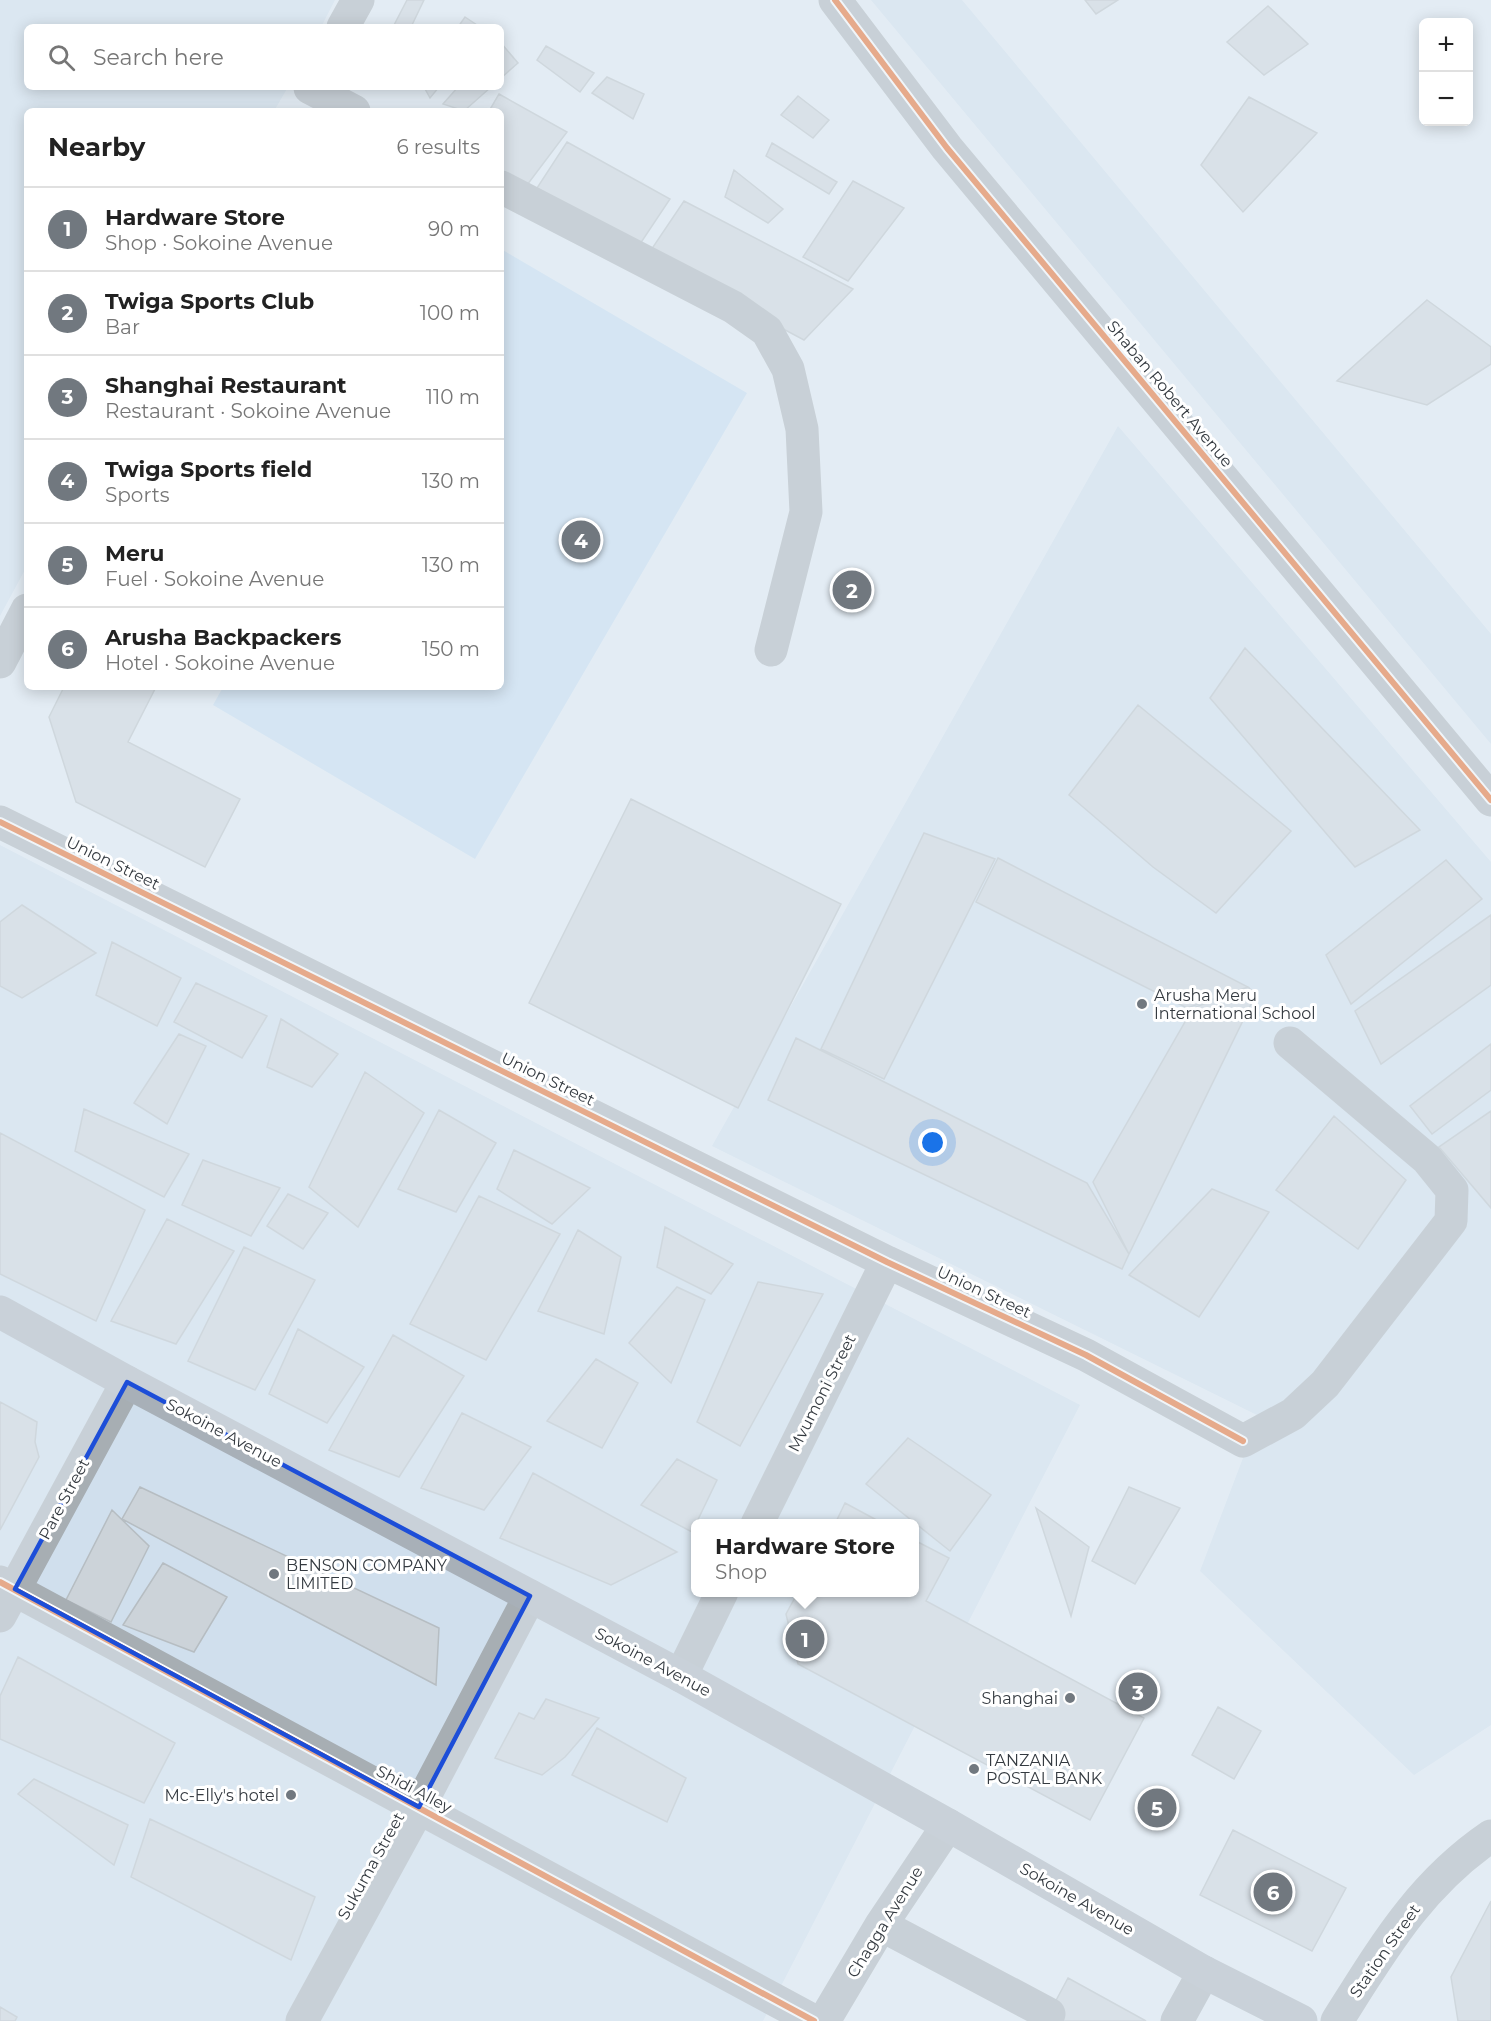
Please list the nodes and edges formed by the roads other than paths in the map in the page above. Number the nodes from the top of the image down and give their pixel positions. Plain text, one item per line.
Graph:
1 (358, 0) edge
2 (835, 0) edge
3 (345, 24) edge
4 (306, 95) edge
5 (345, 108) edge
6 (504, 189) edge
7 (24, 616) edge
8 (771, 650) dead end
9 (0, 662) edge
10 (1491, 800) edge
11 (0, 822) edge
12 (1290, 1043) dead end
13 (887, 1262) junction
14 (0, 1312) edge
15 (127, 1382) junction
16 (759, 1519) edge
17 (5, 1596) edge
18 (530, 1596) junction
19 (720, 1597) edge
20 (681, 1676) junction
21 (419, 1807) junction
22 (948, 1825) junction
23 (1491, 1836) edge
24 (881, 1925) junction
25 (1204, 1972) junction
26 (1049, 2014) dead end
27 (302, 2021) edge
28 (814, 2021) edge
29 (824, 2021) edge
30 (1177, 2021) edge
31 (1302, 2021) edge
32 (1337, 2021) edge

1 - 3 street
2 - 10 street, Shaban Robert Avenue
4 - 5 street
6 - 8 street
7 - 9 street
11 - 13 street, Union Street
12 - 13 street, Union Street
13 - 16 street, Mvumoni Street
14 - 15 main road, Sokoine Avenue
15 - 17 street, Pare Street
15 - 18 main road, Sokoine Avenue
17 - 21 street, Shidi Alley
18 - 20 main road, Sokoine Avenue
18 - 21 street, Sukuma Street
19 - 20 street
20 - 22 main road, Sokoine Avenue
21 - 27 street, Sukuma Street
21 - 28 street, Shidi Alley
22 - 24 street, Chagga Avenue
22 - 25 main road, Sokoine Avenue
23 - 32 street, Station Street
24 - 26 street
24 - 29 street, Chagga Avenue
25 - 30 street
25 - 31 main road, Sokoine Avenue

